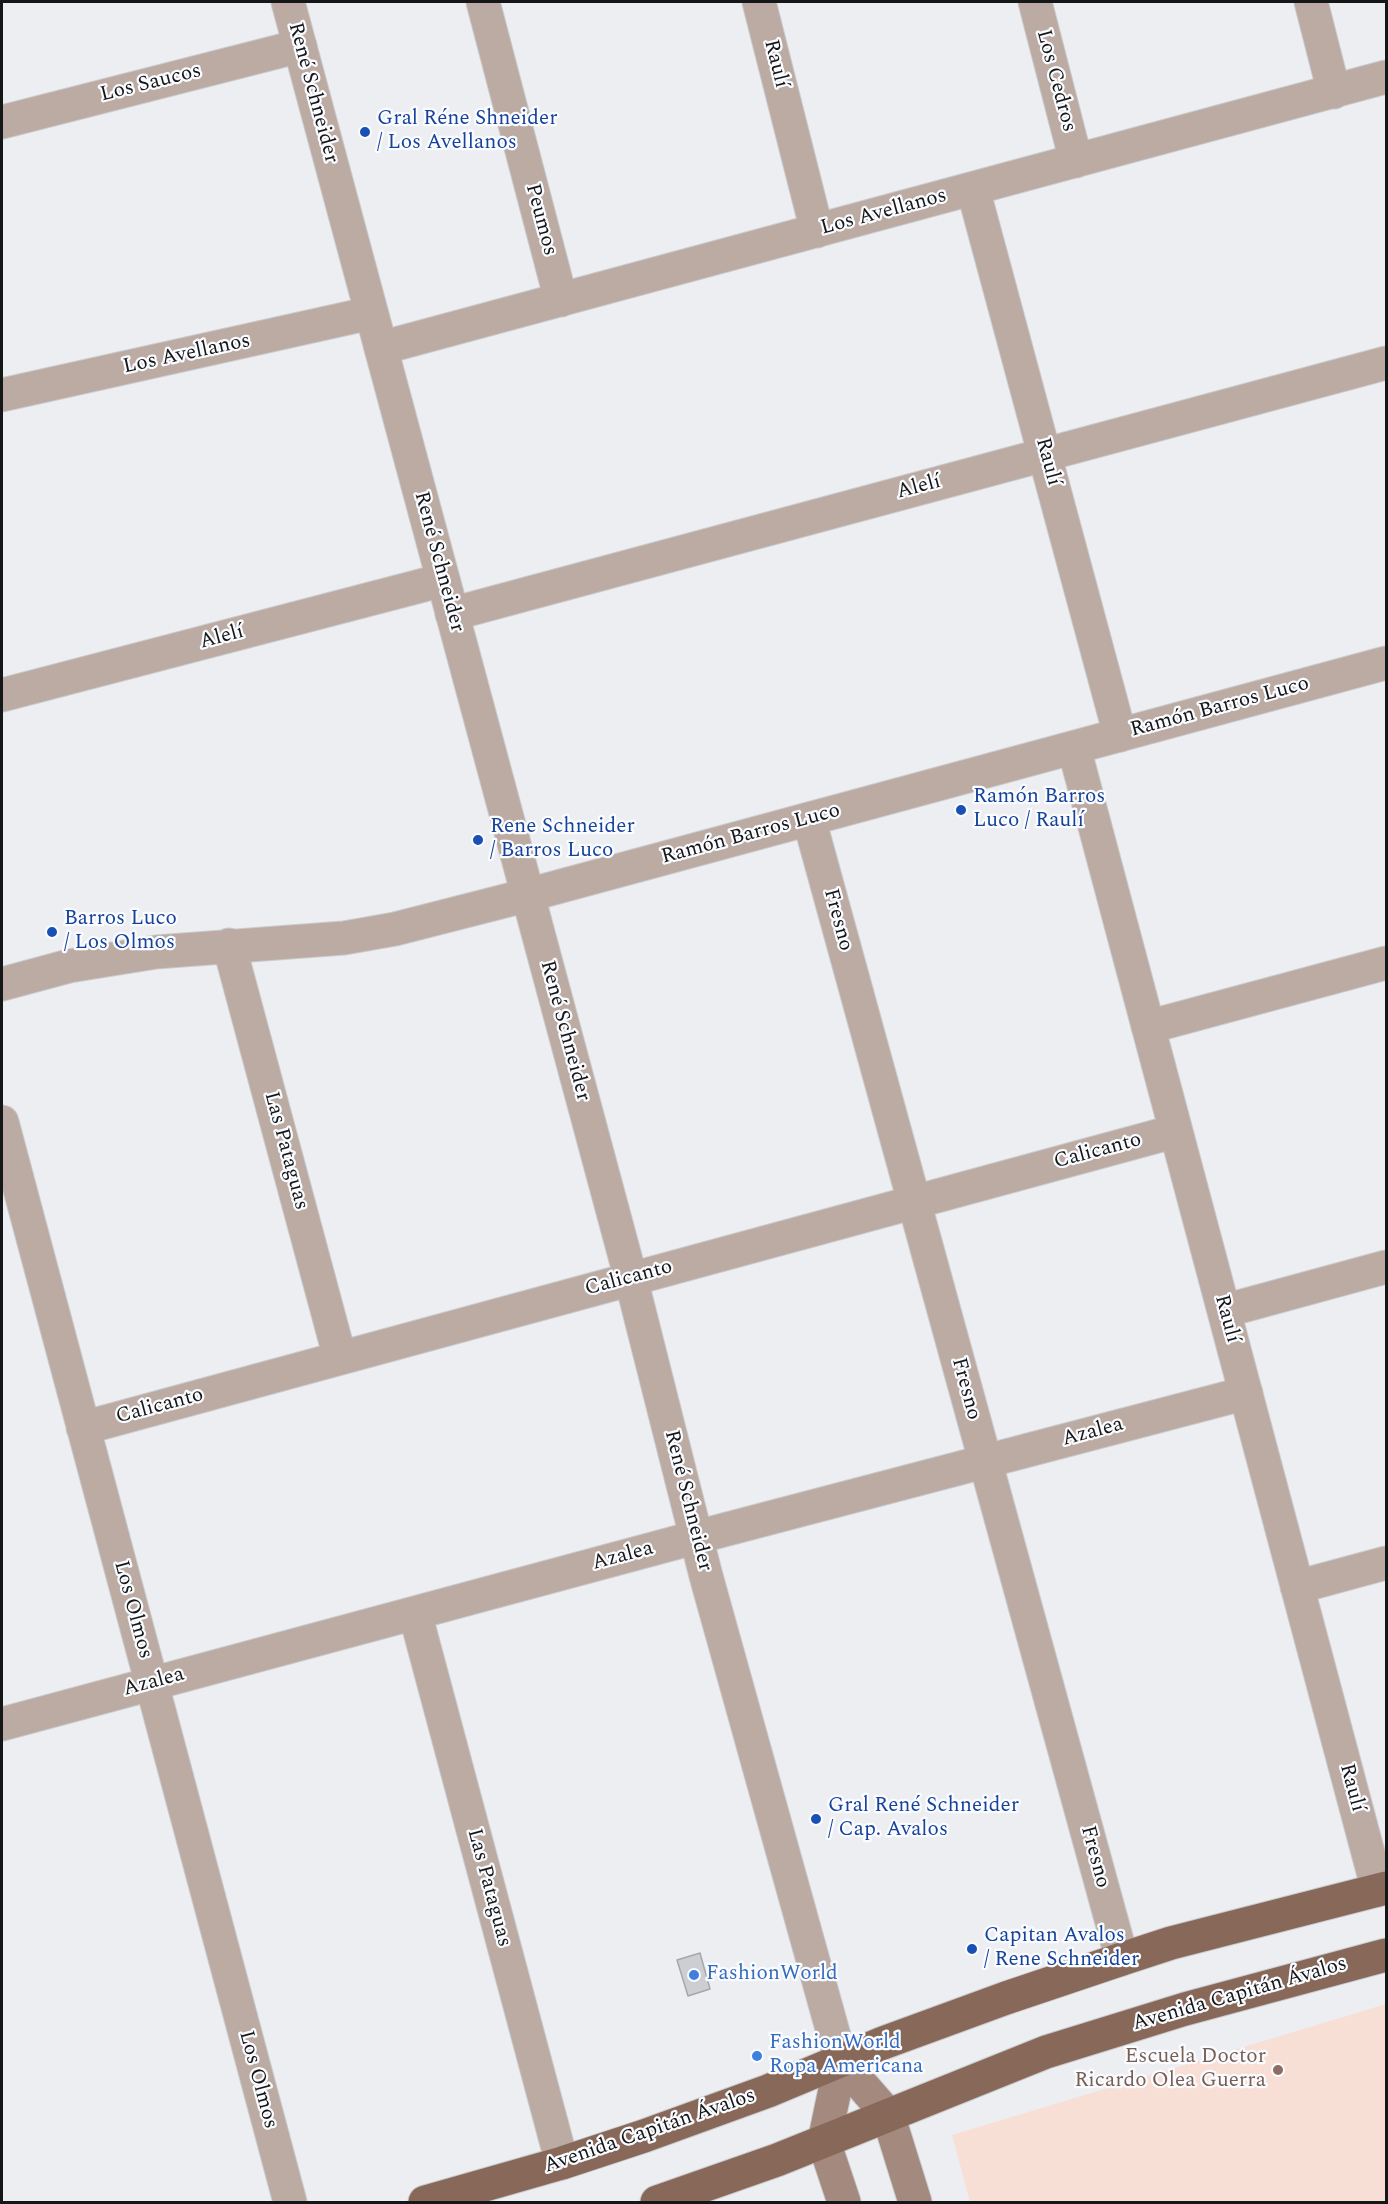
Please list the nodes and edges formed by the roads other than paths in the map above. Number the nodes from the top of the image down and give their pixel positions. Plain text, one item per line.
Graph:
1 (288, 2) edge
2 (483, 2) edge
3 (759, 2) edge
4 (1035, 2) edge
5 (1311, 2) edge
6 (300, 46) junction
7 (1386, 77) edge
8 (1334, 92) junction
9 (2, 122) edge
10 (1076, 161) junction
11 (973, 189) junction
12 (817, 231) junction
13 (561, 300) junction
14 (371, 313) junction
15 (381, 348) junction
16 (1386, 363) edge
17 (2, 395) edge
18 (1045, 454) junction
19 (443, 580) junction
20 (452, 614) junction
21 (1386, 663) edge
22 (2, 695) edge
23 (1120, 735) junction
24 (1074, 748) junction
25 (810, 819) junction
26 (528, 895) junction
27 (229, 945) junction
28 (1386, 963) edge
29 (2, 984) edge
30 (1148, 1028) junction
31 (2, 1122) edge
32 (1176, 1131) junction
33 (914, 1202) junction
34 (1386, 1268) edge
35 (631, 1279) junction
36 (1224, 1311) junction
37 (340, 1358) junction
38 (1246, 1393) junction
39 (83, 1428) junction
40 (985, 1462) junction
41 (697, 1537) junction
42 (1386, 1563) edge
43 (1297, 1587) junction
44 (414, 1613) junction
45 (152, 1683) junction
46 (2, 1724) edge
47 (1382, 1889) edge
48 (1386, 1955) edge
49 (1122, 1959) junction
50 (841, 2061) junction
51 (888, 2115) junction
52 (824, 2142) junction
53 (562, 2163) junction
54 (290, 2202) edge
55 (425, 2202) edge
56 (657, 2202) edge
57 (844, 2202) edge
58 (915, 2202) edge

1 - 6 street, René Schneider
2 - 13 street, Peumos
3 - 12 street, Raulí
4 - 10 street, Los Cedros
5 - 8 street
6 - 9 street, Los Saucos
6 - 14 street, René Schneider
7 - 8 street, Los Avellanos
8 - 10 street, Los Avellanos
10 - 11 street, Los Avellanos
11 - 12 street, Los Avellanos
11 - 18 street, Raulí
12 - 13 street, Los Avellanos
13 - 15 street, Los Avellanos
14 - 15 street, René Schneider
14 - 17 street, Los Avellanos
15 - 19 street, René Schneider
16 - 18 street, Alelí
18 - 20 street, Alelí
18 - 23 street, Raulí
19 - 20 street, René Schneider
19 - 22 street, Alelí
20 - 26 street, René Schneider
21 - 23 street, Ramón Barros Luco
23 - 24 street, Ramón Barros Luco
24 - 25 street, Ramón Barros Luco
24 - 30 street, Raulí
25 - 26 street, Ramón Barros Luco
25 - 33 street, Fresno
26 - 27 street, Ramón Barros Luco
26 - 35 street, René Schneider
27 - 29 street, Ramón Barros Luco
27 - 37 street, Las Pataguas
28 - 30 street
30 - 32 street, Raulí
31 - 39 street, Los Olmos
32 - 33 street, Calicanto
32 - 36 street, Raulí
33 - 35 street, Calicanto
33 - 40 street, Fresno
34 - 36 street
35 - 37 street, Calicanto
35 - 41 street, René Schneider
36 - 38 street, Raulí
37 - 39 street, Calicanto
38 - 40 street, Azalea
38 - 43 street, Raulí
39 - 45 street, Los Olmos
40 - 41 street, Azalea
40 - 49 street, Fresno
41 - 44 street, Azalea
41 - 50 street, René Schneider
42 - 43 street
43 - 47 street, Raulí
44 - 45 street, Azalea
44 - 53 street, Las Pataguas
45 - 46 street, Azalea
45 - 54 street, Los Olmos
47 - 49 highway, Avenida Capitán Ávalos
48 - 51 highway, Avenida Capitán Ávalos
49 - 50 highway, Avenida Capitán Ávalos
50 - 51 main road
50 - 52 main road
50 - 53 highway, Avenida Capitán Ávalos
51 - 52 highway, Avenida Capitán Ávalos
51 - 58 main road
52 - 56 highway, Avenida Capitán Ávalos
52 - 57 main road
53 - 55 highway, Avenida Capitán Ávalos

